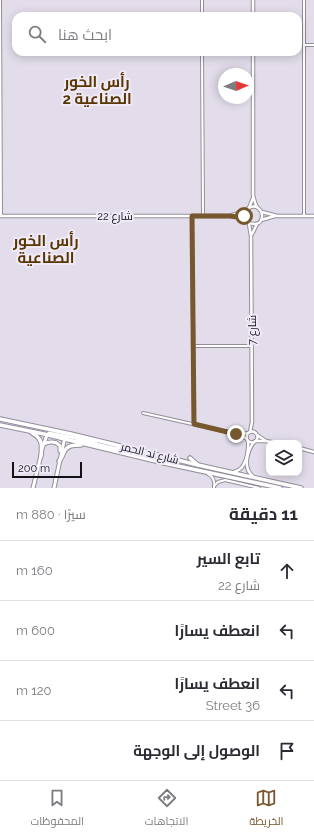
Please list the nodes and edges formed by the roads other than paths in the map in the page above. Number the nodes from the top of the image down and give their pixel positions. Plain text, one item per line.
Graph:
1 (0, 0) edge
2 (202, 0) edge
3 (252, 0) edge
4 (304, 0) edge
5 (202, 12) edge
6 (253, 12) edge
7 (304, 45) junction
8 (314, 45) edge
9 (202, 56) edge
10 (253, 56) edge
11 (253, 195) junction
12 (257, 207) junction
13 (249, 208) junction
14 (246, 211) junction
15 (262, 212) junction
16 (203, 215) junction
17 (1, 216) edge
18 (192, 216) junction
19 (230, 216) junction
20 (277, 216) junction
21 (304, 216) junction
22 (314, 216) edge
23 (245, 218) junction
24 (261, 220) junction
25 (249, 223) junction
26 (257, 224) junction
27 (251, 236) junction
28 (194, 346) junction
29 (252, 346) junction
30 (143, 413) dead end
31 (0, 419) edge
32 (194, 424) junction
33 (252, 424) junction
34 (0, 425) edge
35 (8, 426) junction
36 (47, 428) junction
37 (25, 430) junction
38 (249, 432) junction
39 (47, 434) junction
40 (237, 434) junction
41 (256, 434) junction
42 (64, 436) junction
43 (247, 440) junction
44 (72, 441) junction
45 (255, 441) junction
46 (266, 441) joint
47 (44, 444) junction
48 (91, 446) junction
49 (126, 447) junction
50 (302, 449) edge
51 (314, 452) edge
52 (41, 456) junction
53 (190, 458) dead end
54 (59, 461) junction
55 (198, 465) junction
56 (197, 470) junction
57 (233, 473) junction
58 (258, 479) junction
59 (214, 487) edge
60 (33, 488) edge
61 (54, 488) edge
62 (259, 488) edge
63 (277, 488) edge
64 (301, 488) edge

1 - 17 street
2 - 5 street
3 - 6 street
4 - 7 street
7 - 8 street
7 - 21 street
9 - 16 street
10 - 11 street
11 - 12 street
11 - 13 street
12 - 13 street
12 - 15 street
13 - 14 street
14 - 19 street, شارع 22
14 - 23 street
15 - 20 street
15 - 24 street
16 - 18 street, شارع 22
16 - 19 street, شارع 22
17 - 18 street, شارع 22
18 - 28 street
19 - 23 street, شارع 22
20 - 21 street
20 - 24 street
21 - 22 street
23 - 25 street
24 - 26 street
25 - 26 street
25 - 27 street, شارع 7
26 - 27 street
27 - 29 street, شارع 7
28 - 29 street
28 - 32 street
29 - 33 street, شارع 7
30 - 32 street
31 - 36 main road, شارع ند الحمر
32 - 40 street
33 - 38 street, شارع 7
33 - 41 street, شارع 7
34 - 35 main road, شارع ند الحمر
35 - 36 main road
35 - 37 main road, شارع ند الحمر
36 - 42 main road, شارع ند الحمر
37 - 39 main road, شارع ند الحمر
37 - 52 main road
38 - 40 street
38 - 41 street
38 - 43 street
39 - 42 main road, شارع ند الحمر
39 - 47 main road
40 - 43 street
41 - 45 street
41 - 46 street
42 - 44 main road, شارع ند الحمر
42 - 49 main road, شارع ند الحمر
42 - 54 main road
43 - 45 street
43 - 57 street
44 - 48 main road, شارع ند الحمر
44 - 49 main road
45 - 46 street
45 - 58 street
47 - 52 main road
47 - 54 main road
48 - 54 main road
48 - 56 main road, شارع ند الحمر
49 - 55 main road, شارع ند الحمر
50 - 51 street
52 - 60 main road
53 - 55 main road
54 - 61 main road
55 - 57 main road, شارع ند الحمر
56 - 59 street
56 - 63 main road, شارع ند الحمر
57 - 58 main road, شارع ند الحمر
58 - 64 main road, شارع ند الحمر
59 - 62 street

